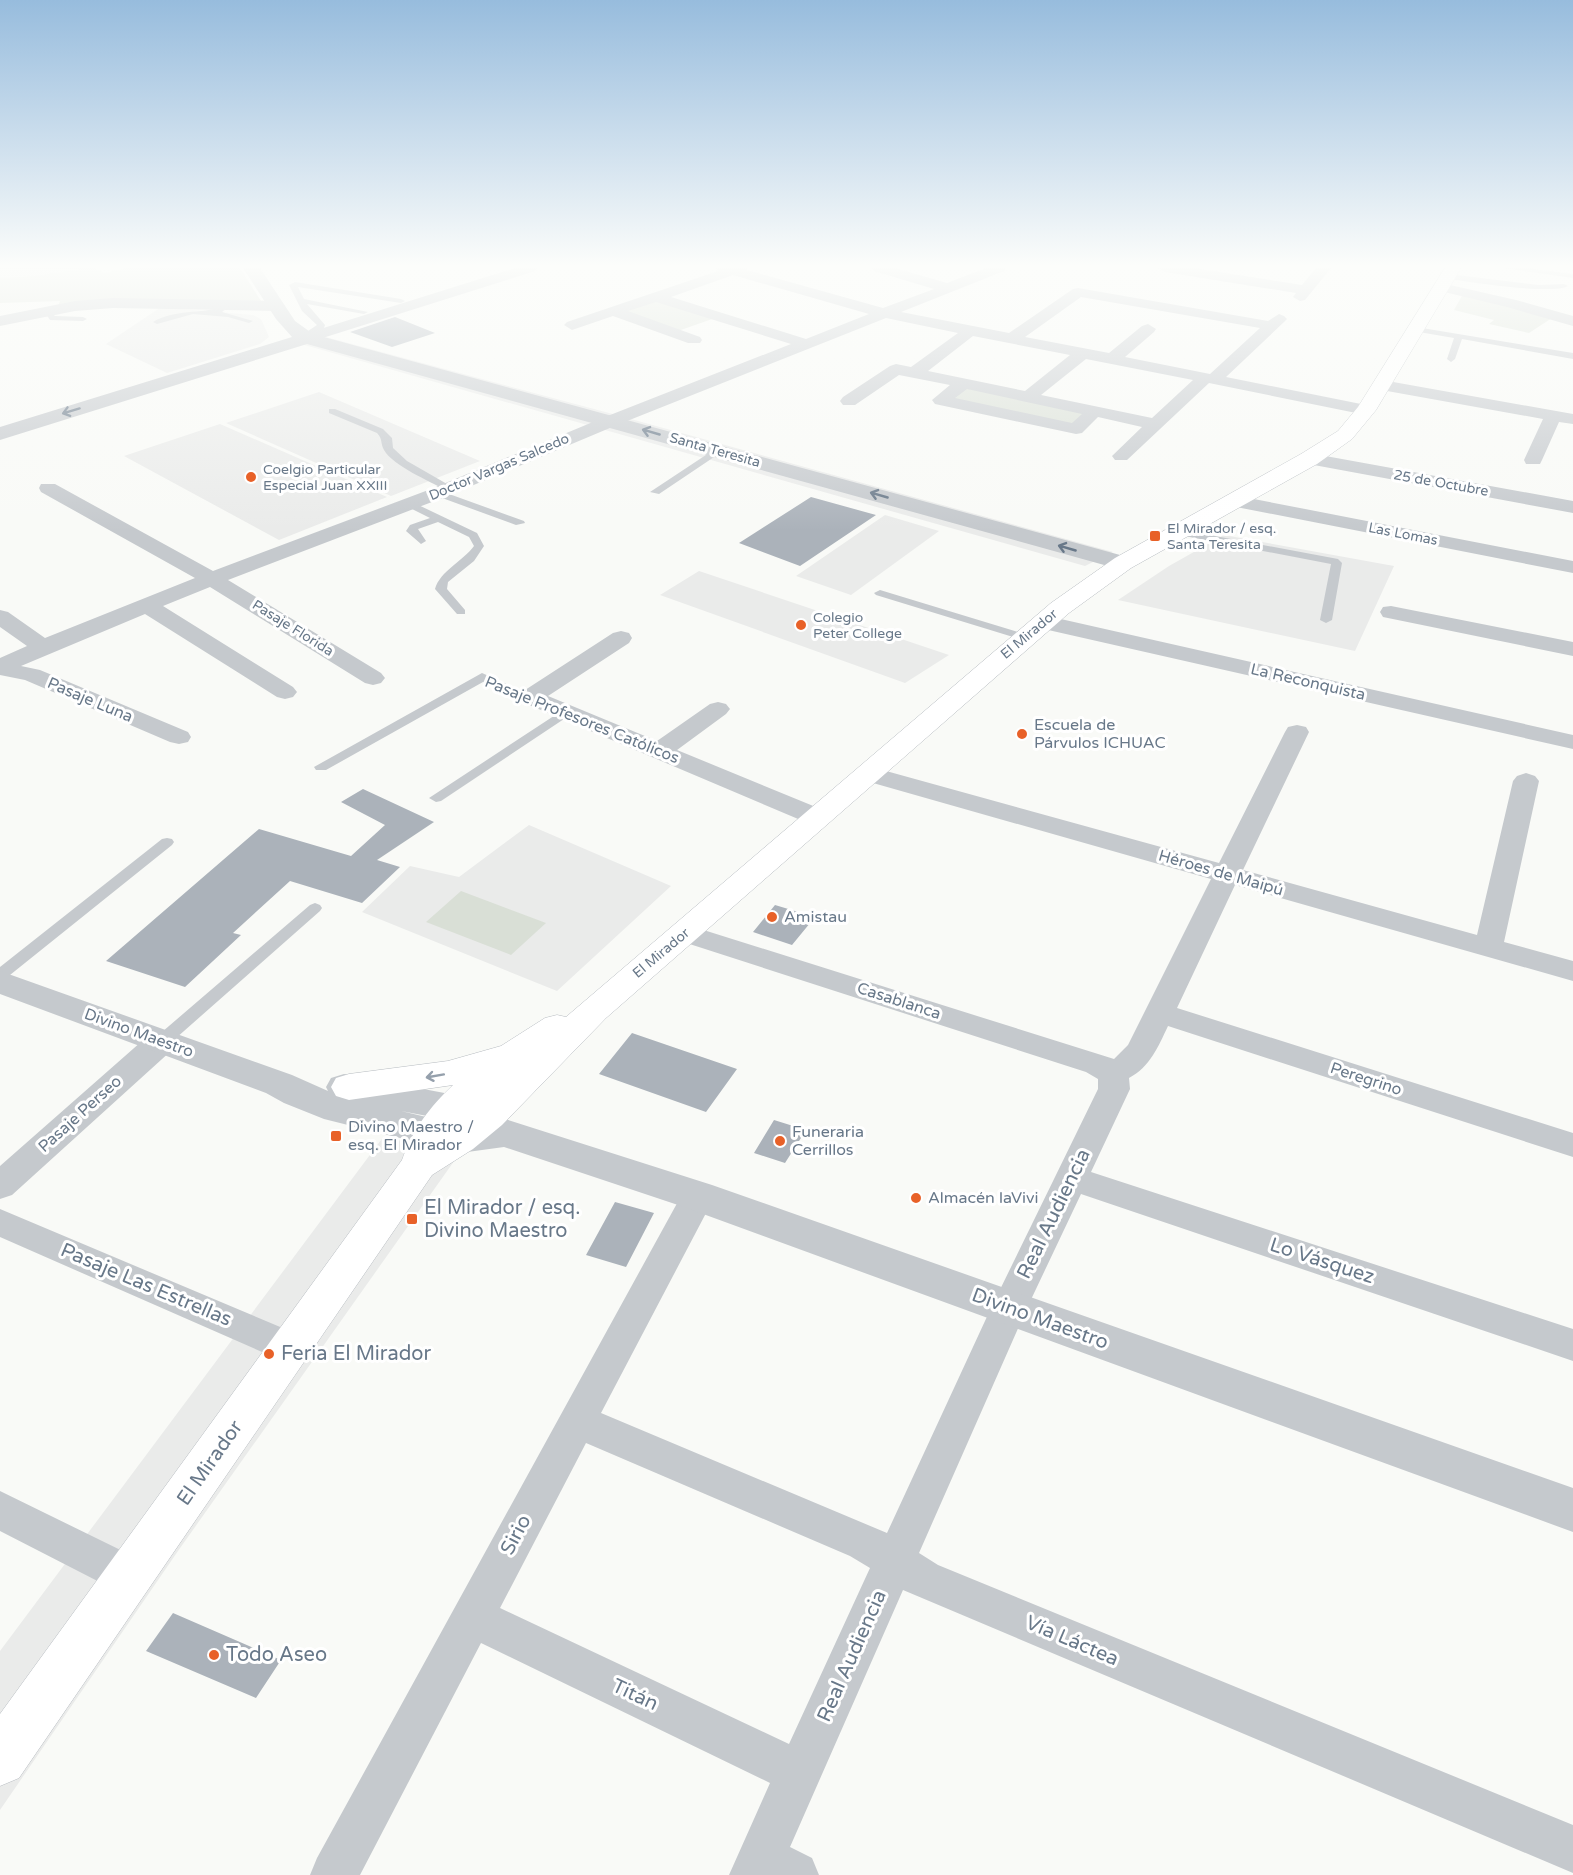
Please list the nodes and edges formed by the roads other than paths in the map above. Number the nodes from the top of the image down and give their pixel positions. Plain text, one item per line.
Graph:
1 (248, 356) edge
2 (373, 356) edge
3 (777, 356) edge
4 (937, 356) edge
5 (1080, 356) edge
6 (1095, 356) edge
7 (1116, 356) edge
8 (1236, 356) edge
9 (1400, 356) edge
10 (1112, 359) junction
11 (914, 373) junction
12 (1209, 379) junction
13 (964, 383) junction
14 (1382, 385) junction
15 (1028, 397) junction
16 (849, 401) dead end
17 (1366, 410) junction
18 (332, 411) dead end
19 (1095, 411) junction
20 (1553, 415) junction
21 (1573, 419) edge
22 (611, 421) junction
23 (1155, 424) junction
24 (0, 434) edge
25 (718, 451) junction
26 (1121, 456) dead end
27 (1309, 459) junction
28 (1533, 460) dead end
29 (48, 488) dead end
30 (444, 491) junction
31 (655, 492) dead end
32 (1233, 501) junction
33 (410, 504) junction
34 (1573, 507) edge
35 (438, 518) junction
36 (520, 523) dead end
37 (1178, 532) junction
38 (421, 541) dead end
39 (1123, 563) junction
40 (1573, 567) edge
41 (213, 579) junction
42 (880, 593) dead end
43 (146, 605) junction
44 (461, 612) dead end
45 (1391, 612) dead end
46 (0, 617) edge
47 (1326, 620) dead end
48 (1034, 630) junction
49 (621, 638) dead end
50 (43, 647) junction
51 (1573, 649) edge
52 (0, 668) edge
53 (373, 678) dead end
54 (285, 692) dead end
55 (530, 697) junction
56 (718, 709) dead end
57 (566, 712) junction
58 (1297, 732) dead end
59 (179, 737) dead end
60 (1573, 742) edge
61 (659, 751) junction
62 (321, 767) dead end
63 (868, 774) junction
64 (1526, 781) dead end
65 (436, 798) dead end
66 (819, 818) junction
67 (167, 842) dead end
68 (1226, 874) junction
69 (315, 908) dead end
70 (684, 933) junction
71 (1489, 947) junction
72 (1573, 971) edge
73 (0, 975) edge
74 (0, 982) edge
75 (594, 1010) junction
76 (1159, 1013) junction
77 (161, 1041) junction
78 (512, 1056) junction
79 (1112, 1074) junction
80 (279, 1084) junction
81 (349, 1088) junction
82 (497, 1124) junction
83 (441, 1136) junction
84 (1573, 1145) edge
85 (1071, 1178) junction
86 (0, 1186) edge
87 (698, 1196) junction
88 (0, 1222) edge
89 (1009, 1308) junction
90 (1573, 1345) edge
91 (291, 1348) junction
92 (577, 1421) junction
93 (0, 1510) edge
94 (1573, 1510) edge
95 (895, 1561) junction
96 (130, 1576) junction
97 (472, 1617) junction
98 (0, 1760) edge
99 (799, 1773) junction
100 (1573, 1849) edge
101 (769, 1869) edge
102 (334, 1875) edge

1 -> 24 street
2 - 22 street, Santa Teresita
3 - 22 street, Doctor Vargas Salcedo
4 - 11 street
5 - 15 street
6 - 10 street
7 - 10 street
8 - 12 street
9 - 14 main road, El Mirador
10 - 12 street
11 - 13 street
11 - 16 street
12 - 17 street
12 - 23 street
13 - 15 street
13 - 19 street
14 - 17 main road, El Mirador
14 - 20 street
15 - 19 street
17 - 27 main road, El Mirador
18 - 30 lane
19 - 23 street
20 - 21 street
20 - 28 street
25 -> 22 street, Santa Teresita
22 - 30 street, Doctor Vargas Salcedo
23 - 26 street
25 - 31 lane
39 -> 25 street, Santa Teresita
27 - 32 main road, El Mirador
27 - 34 street, 25 de Octubre
29 - 41 street, Pasaje Florida
30 - 33 street, Doctor Vargas Salcedo
30 - 36 lane
32 - 37 main road, El Mirador
32 - 40 street, Las Lomas
33 - 35 lane
33 - 41 street, Doctor Vargas Salcedo
35 - 38 lane
35 - 44 lane
37 - 39 main road, El Mirador
37 - 47 lane
39 - 48 main road, El Mirador
41 - 43 street, Doctor Vargas Salcedo
41 - 53 street, Pasaje Florida
42 - 48 lane
43 - 50 street, Doctor Vargas Salcedo
43 - 54 street
45 - 51 street
46 - 50 street
48 - 60 street, La Reconquista
48 - 63 main road, El Mirador
49 - 55 street
50 - 52 street, Doctor Vargas Salcedo
52 - 59 street, Pasaje Luna
55 - 57 street, Pasaje Profesores Católicos
55 - 62 lane, Pasaje Profesores Católicos
56 - 61 street
57 - 61 street, Pasaje Profesores Católicos
57 - 65 lane
58 - 68 street
61 - 66 street, Pasaje Profesores Católicos
63 - 66 main road, El Mirador
63 - 68 street, Héroes de Maipú
64 - 71 street
66 - 70 main road, El Mirador
67 - 73 lane
68 - 71 street, Héroes de Maipú
68 - 76 street
69 - 77 lane
70 - 75 main road, El Mirador
70 - 79 street, Casablanca
71 - 72 street, Héroes de Maipú
74 - 77 street, Divino Maestro
75 - 78 main road, El Mirador
75 - 82 main road, El Mirador
76 - 79 street
76 - 84 street, Peregrino
77 - 80 street, Divino Maestro
77 - 86 street, Pasaje Perseo
78 -> 81 main road
78 - 83 main road, El Mirador
79 - 85 street, Real Audiencia
80 - 81 street, Divino Maestro
80 - 83 street, Divino Maestro
81 - 83 street, Divino Maestro
82 - 83 street, Divino Maestro
82 - 87 street, Divino Maestro
83 - 91 main road, El Mirador
85 - 89 street, Real Audiencia
85 - 90 street, Lo Vásquez
87 - 89 street, Divino Maestro
87 - 92 street, Sirio
88 - 91 street, Pasaje Las Estrellas
89 - 94 street, Divino Maestro
89 - 95 street, Real Audiencia
91 - 96 main road, El Mirador
92 - 95 street, Vía Láctea
92 - 97 street, Sirio
93 - 96 street
95 - 99 street, Real Audiencia
95 - 100 street, Vía Láctea
96 - 98 main road, El Mirador
97 - 99 street, Titán
97 - 102 street, Sirio
99 - 101 street, Real Audiencia

